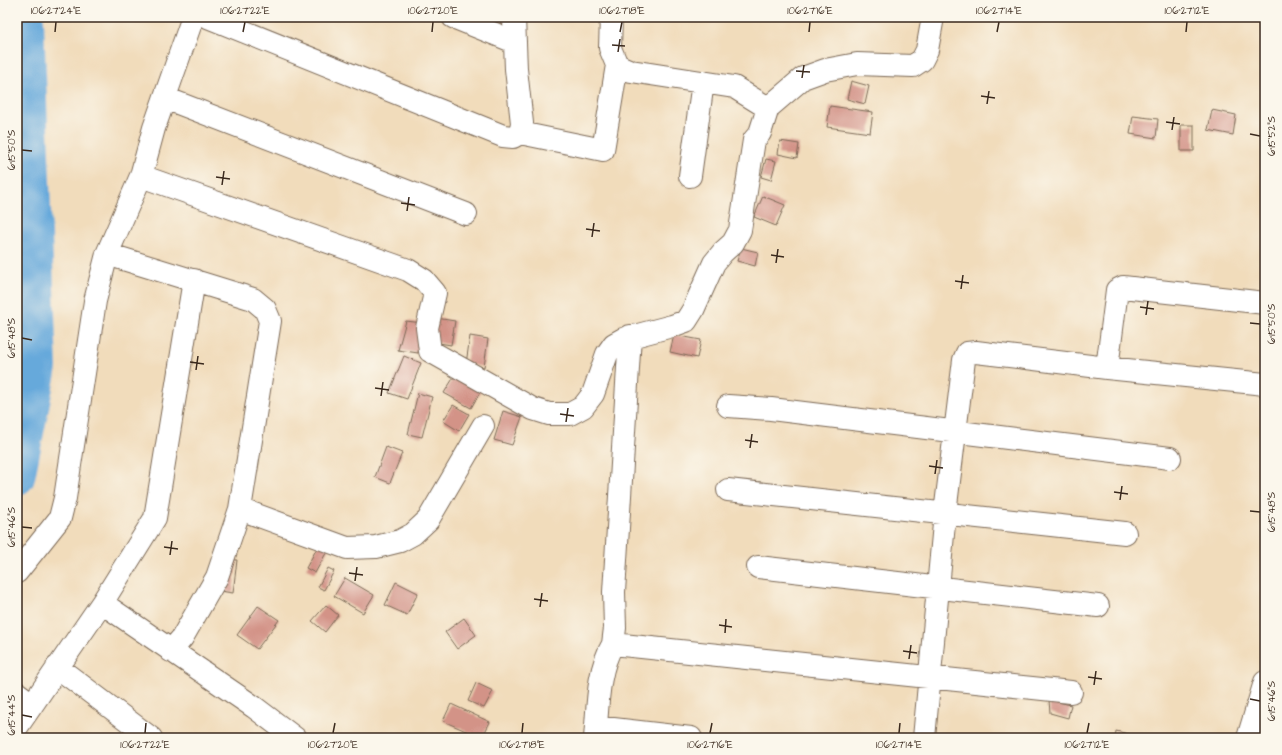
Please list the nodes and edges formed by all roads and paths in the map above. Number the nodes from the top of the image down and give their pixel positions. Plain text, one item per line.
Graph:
1 (193, 17) edge
2 (208, 17) edge
3 (453, 17) edge
4 (514, 17) edge
5 (611, 17) edge
6 (933, 17) edge
7 (514, 42) junction
8 (616, 65) junction
9 (703, 82) junction
10 (165, 98) junction
11 (768, 108) junction
12 (520, 133) junction
13 (141, 176) junction
14 (690, 176) dead end
15 (466, 214) dead end
16 (107, 254) junction
17 (194, 280) junction
18 (1265, 303) edge
19 (630, 336) junction
20 (1107, 368) junction
21 (1265, 384) edge
22 (728, 406) dead end
23 (483, 426) dead end
24 (955, 431) junction
25 (1170, 458) dead end
26 (728, 490) dead end
27 (240, 509) junction
28 (945, 513) junction
29 (1125, 533) dead end
30 (758, 567) dead end
31 (17, 572) edge
32 (938, 587) junction
33 (102, 603) junction
34 (1098, 606) dead end
35 (613, 644) junction
36 (171, 652) junction
37 (57, 667) junction
38 (929, 678) junction
39 (1265, 682) edge
40 (1070, 692) dead end
41 (24, 698) edge
42 (17, 727) edge
43 (596, 733) edge
44 (150, 738) edge
45 (295, 738) edge
46 (689, 738) edge
47 (924, 738) edge
48 (1248, 738) edge

1 - 10 street
2 - 12 street
3 - 7 street
4 - 7 street
5 - 8 street
6 - 11 street
7 - 12 street
8 - 9 street
8 - 12 street
9 - 11 street
9 - 14 street
10 - 13 street
10 - 15 street
11 - 19 street
13 - 16 street
13 - 19 street
16 - 17 street
16 - 31 street
17 - 27 street
17 - 33 street
18 - 20 street
19 - 35 street
20 - 21 street
20 - 24 street
22 - 24 street
23 - 27 street
24 - 25 street
24 - 28 street
26 - 28 street
27 - 36 street
28 - 29 street
28 - 32 street
30 - 32 street
32 - 34 street
32 - 38 street
33 - 36 street
33 - 37 street
35 - 38 street
35 - 43 street
36 - 45 street
37 - 41 street
37 - 44 street
38 - 40 street
38 - 47 street
39 - 48 street
41 - 42 street
43 - 46 street

